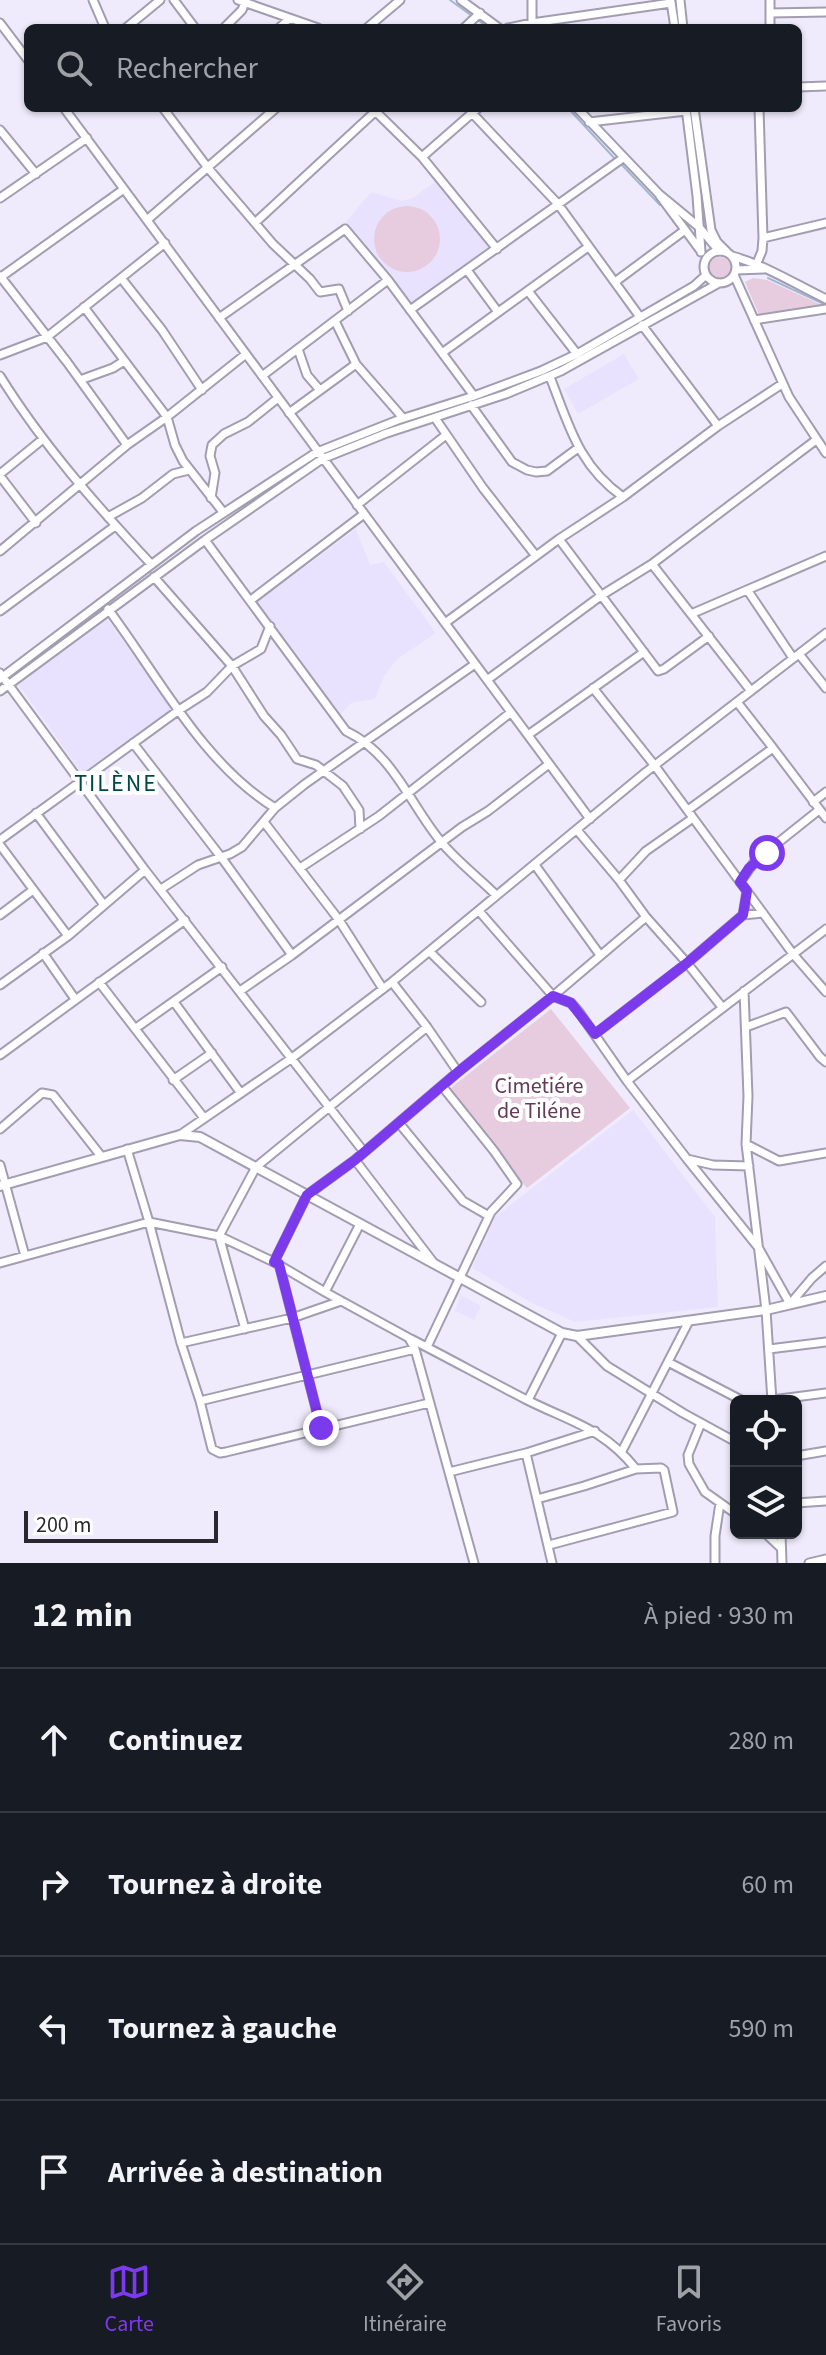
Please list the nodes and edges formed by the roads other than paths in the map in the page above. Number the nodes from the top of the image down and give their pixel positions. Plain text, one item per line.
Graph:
1 (93, 0) edge
2 (160, 0) edge
3 (174, 0) edge
4 (400, 0) edge
5 (461, 0) edge
6 (532, 0) edge
7 (770, 0) edge
8 (243, 1) edge
9 (674, 1) edge
10 (658, 2) edge
11 (826, 12) edge
12 (480, 13) junction
13 (770, 13) junction
14 (289, 19) junction
15 (0, 23) edge
16 (532, 23) junction
17 (103, 24) edge
18 (131, 24) edge
19 (192, 24) edge
20 (228, 24) edge
21 (283, 24) edge
22 (305, 24) edge
23 (372, 24) edge
24 (468, 24) edge
25 (494, 24) edge
26 (527, 24) edge
27 (675, 24) edge
28 (682, 24) edge
29 (770, 24) edge
30 (24, 55) edge
31 (826, 86) edge
32 (802, 87) edge
33 (67, 112) edge
34 (166, 112) edge
35 (262, 112) edge
36 (272, 112) edge
37 (373, 112) edge
38 (379, 112) edge
39 (473, 112) edge
40 (477, 112) edge
41 (580, 112) edge
42 (666, 112) edge
43 (689, 112) edge
44 (690, 112) edge
45 (759, 112) edge
46 (266, 117) junction
47 (589, 122) junction
48 (0, 130) edge
49 (87, 138) junction
50 (422, 157) junction
51 (623, 158) junction
52 (208, 168) junction
53 (36, 174) junction
54 (124, 189) junction
55 (659, 194) junction
56 (0, 198) edge
57 (558, 204) junction
58 (147, 220) junction
59 (256, 222) junction
60 (826, 223) edge
61 (699, 227) junction
62 (685, 230) junction
63 (763, 238) junction
64 (165, 243) junction
65 (588, 247) junction
66 (497, 249) junction
67 (701, 252) junction
68 (726, 253) junction
69 (705, 262) junction
70 (294, 264) junction
71 (761, 266) junction
72 (467, 270) junction
73 (735, 273) junction
74 (706, 275) junction
75 (0, 277) edge
76 (121, 278) junction
77 (388, 280) junction
78 (615, 282) junction
79 (723, 282) junction
80 (528, 291) junction
81 (741, 294) junction
82 (826, 299) edge
83 (84, 307) junction
84 (826, 309) edge
85 (410, 310) junction
86 (348, 311) junction
87 (498, 312) junction
88 (219, 318) junction
89 (754, 320) junction
90 (335, 321) junction
91 (641, 321) junction
92 (47, 337) junction
93 (298, 349) junction
94 (442, 353) junction
95 (246, 354) junction
96 (577, 354) junction
97 (0, 355) edge
98 (124, 361) junction
99 (356, 364) junction
100 (0, 376) edge
101 (262, 376) junction
102 (550, 377) junction
103 (80, 380) junction
104 (782, 384) junction
105 (319, 389) junction
106 (202, 390) junction
107 (474, 396) junction
108 (278, 398) junction
109 (471, 405) junction
110 (289, 413) junction
111 (167, 417) junction
112 (403, 418) junction
113 (435, 418) junction
114 (718, 426) junction
115 (446, 435) junction
116 (43, 439) junction
117 (816, 440) junction
118 (127, 445) junction
119 (578, 448) junction
120 (826, 453) edge
121 (320, 455) junction
122 (189, 470) junction
123 (0, 475) edge
124 (81, 485) junction
125 (623, 497) junction
126 (211, 498) junction
127 (357, 505) junction
128 (223, 512) junction
129 (364, 514) junction
130 (108, 517) junction
131 (36, 523) junction
132 (115, 526) junction
133 (559, 539) junction
134 (205, 540) junction
135 (0, 551) edge
136 (536, 556) junction
137 (826, 556) edge
138 (151, 564) junction
139 (652, 564) junction
140 (154, 577) junction
141 (748, 591) junction
142 (602, 595) junction
143 (251, 600) junction
144 (101, 602) junction
145 (0, 611) edge
146 (109, 611) junction
147 (691, 614) junction
148 (445, 623) junction
149 (270, 626) junction
150 (826, 633) edge
151 (709, 636) junction
152 (644, 652) junction
153 (796, 656) junction
154 (475, 664) junction
155 (232, 666) junction
156 (1, 676) edge
157 (487, 680) junction
158 (9, 685) junction
159 (593, 688) junction
160 (826, 688) edge
161 (0, 691) edge
162 (751, 691) junction
163 (737, 702) junction
164 (179, 710) junction
165 (510, 713) junction
166 (528, 735) junction
167 (365, 742) junction
168 (133, 743) junction
169 (773, 748) junction
170 (549, 764) junction
171 (655, 766) junction
172 (323, 770) junction
173 (79, 782) junction
174 (409, 792) junction
175 (826, 792) edge
176 (813, 802) junction
177 (275, 808) junction
178 (359, 810) junction
179 (819, 810) junction
180 (36, 813) junction
181 (690, 814) junction
182 (379, 816) junction
183 (826, 818) edge
184 (590, 819) junction
185 (264, 822) junction
186 (360, 829) junction
187 (577, 830) junction
188 (0, 843) edge
189 (442, 843) junction
190 (221, 857) junction
191 (535, 865) junction
192 (300, 868) junction
193 (145, 870) junction
194 (619, 880) junction
195 (740, 882) junction
196 (161, 889) junction
197 (33, 890) junction
198 (747, 891) junction
199 (496, 895) junction
200 (104, 905) junction
201 (479, 911) junction
202 (763, 913) junction
203 (0, 915) edge
204 (743, 915) junction
205 (646, 917) junction
206 (185, 920) junction
207 (339, 920) junction
208 (826, 929) edge
209 (68, 936) junction
210 (430, 952) junction
211 (43, 953) junction
212 (793, 954) junction
213 (292, 955) junction
214 (600, 955) junction
215 (687, 963) junction
216 (222, 967) junction
217 (99, 982) junction
218 (392, 982) junction
219 (0, 985) edge
220 (383, 989) junction
221 (240, 991) junction
222 (744, 991) junction
223 (826, 992) edge
224 (553, 996) junction
225 (75, 999) junction
226 (174, 1002) junction
227 (481, 1002) dead end
228 (723, 1006) junction
229 (745, 1012) junction
230 (427, 1027) junction
231 (746, 1027) junction
232 (136, 1028) junction
233 (595, 1034) junction
234 (212, 1053) junction
235 (0, 1055) edge
236 (292, 1058) junction
237 (826, 1062) edge
238 (458, 1072) junction
239 (173, 1080) junction
240 (627, 1081) junction
241 (442, 1086) junction
242 (240, 1092) junction
243 (329, 1108) junction
244 (204, 1118) junction
245 (399, 1123) junction
246 (0, 1129) edge
247 (180, 1135) junction
248 (746, 1144) junction
249 (127, 1149) junction
250 (364, 1152) junction
251 (826, 1153) edge
252 (101, 1156) junction
253 (687, 1159) junction
254 (355, 1160) junction
255 (0, 1165) edge
256 (749, 1166) junction
257 (256, 1167) junction
258 (2, 1185) edge
259 (307, 1195) junction
260 (489, 1216) junction
261 (149, 1222) junction
262 (360, 1224) junction
263 (219, 1236) junction
264 (758, 1247) junction
265 (25, 1256) junction
266 (0, 1263) edge
267 (276, 1263) junction
268 (434, 1264) junction
269 (826, 1266) edge
270 (461, 1278) junction
271 (325, 1292) junction
272 (826, 1296) edge
273 (341, 1301) junction
274 (790, 1304) junction
275 (766, 1310) junction
276 (292, 1318) junction
277 (689, 1321) junction
278 (245, 1329) junction
279 (562, 1333) junction
280 (577, 1336) junction
281 (409, 1338) junction
282 (826, 1342) edge
283 (181, 1343) junction
284 (427, 1347) junction
285 (415, 1349) junction
286 (769, 1349) junction
287 (668, 1362) junction
288 (308, 1375) junction
289 (652, 1393) junction
290 (826, 1393) edge
291 (731, 1395) edge
292 (772, 1395) edge
293 (802, 1396) edge
294 (528, 1400) junction
295 (200, 1401) junction
296 (429, 1403) junction
297 (576, 1420) junction
298 (701, 1423) junction
299 (321, 1428) junction
300 (595, 1431) junction
301 (573, 1439) junction
302 (730, 1439) edge
303 (622, 1451) junction
304 (826, 1451) edge
305 (526, 1453) junction
306 (802, 1455) edge
307 (636, 1469) junction
308 (449, 1472) junction
309 (537, 1499) junction
310 (826, 1501) edge
311 (720, 1503) junction
312 (802, 1503) edge
313 (730, 1510) edge
314 (771, 1539) edge
315 (781, 1539) edge
316 (549, 1545) junction
317 (781, 1548) junction
318 (824, 1561) edge
319 (474, 1563) edge
320 (552, 1563) edge
321 (715, 1563) edge
322 (782, 1563) edge
323 (809, 1563) edge

1 - 17 street
2 - 18 street
3 - 19 street
4 - 23 street
5 - 12 street
6 - 16 street
7 - 13 street
8 - 14 street
8 - 20 street
9 - 10 street
9 - 27 street
9 - 28 street
10 - 16 street
11 - 13 street
12 - 24 street
12 - 25 street
13 - 29 street
14 - 21 street
14 - 22 street
15 - 30 street
16 - 26 street
31 - 32 street
33 - 49 street
34 - 52 street
35 - 46 street
36 - 46 street
37 - 59 street
38 - 50 street
39 - 50 street
40 - 57 street
41 - 47 street
42 - 47 street
43 - 61 street
44 - 68 street
45 - 63 street
46 - 52 street
47 - 51 street
48 - 53 street
49 - 53 street
49 - 54 street
50 - 66 street
51 - 55 street
51 - 57 street
52 - 58 street
52 - 59 street
53 - 56 street
54 - 58 street
54 - 75 street
55 - 61 street
55 - 62 street
57 - 65 street
57 - 66 street
58 - 64 street
59 - 70 street
60 - 63 street
61 - 67 street
61 - 68 street
62 - 67 street
62 - 78 street
63 - 71 street
64 - 76 street
64 - 88 street
65 - 78 street
65 - 80 street
66 - 72 street
67 - 69 street
68 - 69 street
68 - 71 street
68 - 73 street
69 - 74 street
70 - 77 street
70 - 86 street
70 - 88 street
71 - 73 street
71 - 82 street
72 - 85 street
72 - 87 street
73 - 79 street
73 - 81 street
74 - 79 street
74 - 91 street
75 - 92 street
76 - 83 street
76 - 106 street
77 - 85 street
77 - 86 street
78 - 91 street
79 - 81 street
79 - 91 street
80 - 87 street
80 - 96 street
81 - 89 street
83 - 92 street
83 - 98 street
84 - 89 street
85 - 94 street
86 - 90 street
87 - 94 street
88 - 95 street
89 - 104 street
90 - 93 street
90 - 99 street
91 - 96 street
91 - 102 street
91 - 114 street
92 - 97 street
92 - 103 street
93 - 101 street
93 - 105 street
94 - 107 street
95 - 101 street
95 - 106 street
96 - 107 street
98 - 103 street
98 - 111 street
99 - 105 street
99 - 112 street
100 - 116 street
101 - 108 street
102 - 109 street
102 - 119 street
103 - 118 street
104 - 114 street
104 - 117 street
105 - 110 street
106 - 111 street
107 - 112 street
108 - 110 street
108 - 126 street
109 - 113 street
109 - 119 street
110 - 121 street
111 - 118 street
111 - 122 street
112 - 121 street
113 - 115 street
113 - 121 street
114 - 125 street
115 - 127 street
115 - 136 street
116 - 123 street
116 - 124 street
117 - 120 street
117 - 139 street
118 - 124 street
119 - 125 street
121 - 127 street
121 - 128 street
121 - 134 street
122 - 126 street
122 - 130 street
123 - 131 street
124 - 130 street
124 - 131 street
125 - 133 street
126 - 128 street
127 - 129 street
128 - 138 street
129 - 143 street
129 - 148 street
130 - 132 street
131 - 135 street
132 - 138 street
132 - 145 street
133 - 136 street
133 - 142 street
134 - 140 street
134 - 143 street
136 - 148 street
137 - 141 street
138 - 144 street
139 - 142 street
139 - 147 street
140 - 146 street
140 - 155 street
141 - 147 street
141 - 153 street
142 - 152 street
142 - 157 street
143 - 149 street
144 - 146 street
144 - 156 street
146 - 158 street
146 - 164 street
147 - 151 street
148 - 154 street
149 - 155 street
149 - 167 street
150 - 153 street
151 - 152 street
151 - 162 street
152 - 159 street
153 - 160 street
153 - 162 street
154 - 157 street
154 - 167 street
155 - 164 street
155 - 172 street
156 - 158 street
157 - 165 street
158 - 161 street
158 - 173 street
159 - 166 street
159 - 171 street
162 - 163 street
163 - 169 street
163 - 171 street
164 - 168 street
164 - 177 street
165 - 166 street
165 - 174 street
166 - 170 street
167 - 172 street
167 - 174 street
168 - 173 street
168 - 190 street
169 - 176 street
169 - 181 street
170 - 184 street
170 - 189 street
171 - 181 street
171 - 184 street
172 - 177 street
172 - 178 street
173 - 180 street
173 - 193 street
174 - 182 street
174 - 189 street
175 - 176 street
176 - 179 street
177 - 185 street
178 - 182 street
178 - 186 street
179 - 183 street
179 - 195 street
180 - 188 street
180 - 200 street
181 - 194 street
181 - 195 street
182 - 186 street
184 - 187 street
185 - 190 street
185 - 192 street
186 - 192 street
187 - 191 street
187 - 194 street
188 - 197 street
189 - 199 street
189 - 207 street
190 - 196 street
190 - 213 street
191 - 199 street
191 - 214 street
192 - 207 street
193 - 196 street
193 - 200 street
194 - 205 street
195 - 198 street
196 - 206 street
197 - 203 street
197 - 209 street
198 - 202 street
198 - 204 street
199 - 201 street
200 - 209 street
201 - 210 street
201 - 224 street
202 - 204 street
202 - 212 street
204 - 215 street
205 - 214 street
205 - 215 street
206 - 216 street
206 - 217 street
207 - 213 street
207 - 220 street
208 - 212 street
209 - 211 street
210 - 218 street
210 - 227 street
211 - 219 street
211 - 225 street
212 - 222 street
212 - 223 street
213 - 221 street
214 - 224 street
215 - 228 street
215 - 233 street
216 - 221 street
216 - 226 street
217 - 225 street
217 - 232 street
218 - 220 street
218 - 230 street
220 - 236 street
221 - 236 street
222 - 228 street
222 - 229 street
224 - 233 street
224 - 238 street
225 - 235 street
226 - 232 street
226 - 234 street
228 - 229 street
228 - 240 street
229 - 231 street
230 - 238 street
230 - 243 street
231 - 237 street
231 - 248 street
232 - 239 street
233 - 240 street
234 - 239 street
234 - 242 street
236 - 242 street
236 - 243 street
238 - 241 street
239 - 244 street
240 - 253 street
241 - 245 street
241 - 260 street
242 - 244 street
243 - 250 street
243 - 257 street
244 - 247 street
245 - 250 street
245 - 260 street
246 - 252 street
247 - 249 main road
247 - 257 main road
248 - 251 street
248 - 256 street
249 - 252 main road
249 - 261 street
250 - 254 street
252 - 258 main road
253 - 256 street
253 - 264 street
254 - 259 street
254 - 268 street
255 - 258 street
256 - 264 street
257 - 259 main road
257 - 263 street
258 - 265 street
259 - 262 main road
259 - 267 street
260 - 270 street
261 - 263 street
261 - 265 street
261 - 283 street
262 - 268 main road
262 - 271 street
263 - 267 street
263 - 278 street
264 - 274 street
264 - 275 street
265 - 266 street
267 - 271 street
267 - 276 street
268 - 270 main road
269 - 274 street
270 - 279 main road
270 - 284 street
271 - 273 street
272 - 274 main road
273 - 276 street
273 - 281 street
274 - 275 main road
275 - 277 main road
275 - 286 street
276 - 278 street
276 - 288 street
277 - 280 main road
277 - 287 street
278 - 283 street
279 - 280 main road
279 - 294 street
280 - 289 street
281 - 284 street
281 - 285 street
282 - 286 street
283 - 295 street
284 - 294 street
285 - 288 street
285 - 296 street
286 - 292 street
287 - 289 street
287 - 291 street
288 - 295 street
288 - 299 street
289 - 298 street
289 - 303 street
290 - 293 street
294 - 297 street
295 - 299 street
296 - 299 street
296 - 308 street
297 - 300 street
297 - 301 street
298 - 302 street
298 - 311 street
300 - 301 street
300 - 303 street
301 - 305 street
303 - 307 street
304 - 306 street
305 - 308 street
305 - 309 street
307 - 309 street
307 - 316 street
308 - 319 street
309 - 316 street
310 - 312 street
311 - 313 street
311 - 321 street
314 - 317 street
315 - 317 street
316 - 320 street
317 - 322 street
318 - 323 street

